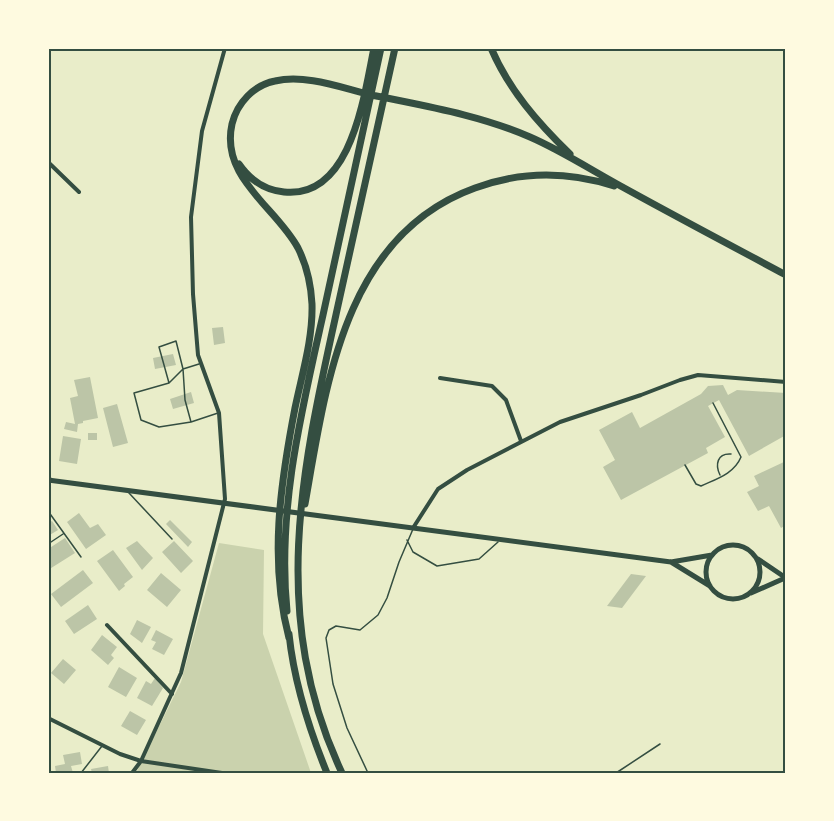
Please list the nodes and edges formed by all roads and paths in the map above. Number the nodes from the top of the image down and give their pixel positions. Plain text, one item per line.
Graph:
1 (225, 48) edge
2 (374, 48) edge
3 (381, 48) edge
4 (395, 48) edge
5 (491, 48) edge
6 (234, 157) junction
7 (576, 160) junction
8 (48, 162) edge
9 (79, 192) dead end
10 (633, 193) junction
11 (786, 275) edge
12 (201, 364) junction
13 (183, 369) junction
14 (440, 378) dead end
15 (786, 382) edge
16 (169, 383) junction
17 (713, 403) dead end
18 (219, 413) junction
19 (191, 422) junction
20 (521, 441) junction
21 (731, 454) dead end
22 (685, 465) dead end
23 (738, 465) junction
24 (741, 470) dead end
25 (48, 472) edge
26 (721, 476) junction
27 (50, 480) edge
28 (126, 490) junction
29 (225, 503) junction
30 (48, 511) edge
31 (413, 528) junction
32 (64, 533) junction
33 (172, 539) dead end
34 (407, 540) junction
35 (501, 540) junction
36 (48, 544) edge
37 (297, 554) junction
38 (712, 555) junction
39 (81, 556) dead end
40 (756, 558) junction
41 (671, 562) junction
42 (785, 578) edge
43 (710, 586) junction
44 (748, 595) junction
45 (107, 625) dead end
46 (289, 638) junction
47 (172, 694) junction
48 (48, 718) edge
49 (660, 744) dead end
50 (102, 746) junction
51 (141, 761) junction
52 (81, 773) edge
53 (132, 773) edge
54 (222, 773) edge
55 (327, 773) edge
56 (342, 773) edge
57 (368, 773) edge
58 (616, 773) edge

1 - 12 street
2 - 6 highway
3 - 46 highway
4 - 37 highway
5 - 7 highway
6 - 7 highway
6 - 46 highway
7 - 10 highway
8 - 9 street
10 - 11 highway
10 - 37 highway
12 - 13 lane
12 - 18 street
13 - 16 lane
13 - 16 lane
13 - 19 lane
14 - 20 street
15 - 20 street
16 - 19 lane
17 - 23 path
18 - 19 lane
18 - 29 street
20 - 31 street
21 - 26 path
22 - 26 path
23 - 24 path
23 - 26 path
25 - 27 lane
27 - 28 main road
28 - 29 main road
28 - 33 lane
29 - 31 main road
29 - 47 street
30 - 32 lane
31 - 34 lane
31 - 35 main road
32 - 36 lane
32 - 39 lane
34 - 35 lane
34 - 57 lane
35 - 41 main road
37 - 56 highway
38 - 40 main road
38 - 41 main road
38 - 43 main road
40 - 42 main road
40 - 44 main road
41 - 43 main road
42 - 44 main road
43 - 44 main road
45 - 47 street
46 - 55 highway
47 - 51 street
48 - 50 street
49 - 58 lane
50 - 51 street
50 - 52 lane
51 - 53 street
51 - 54 street

